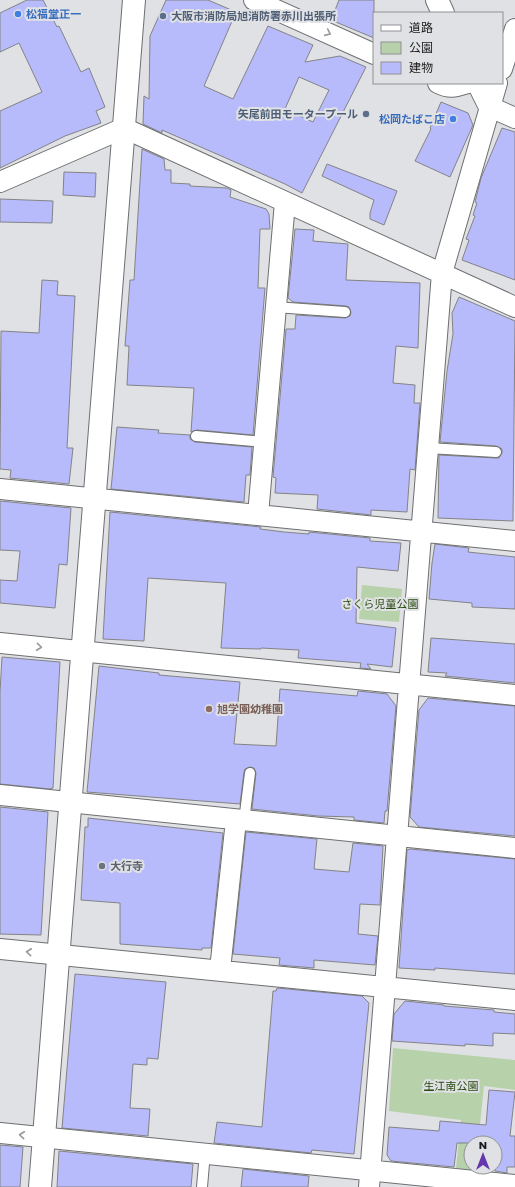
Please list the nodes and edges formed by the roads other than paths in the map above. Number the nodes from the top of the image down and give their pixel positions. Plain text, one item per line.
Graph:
1 (134, 0) edge
2 (254, 0) edge
3 (437, 0) edge
4 (443, 12) edge
5 (515, 29) edge
6 (373, 54) edge
7 (503, 66) edge
8 (440, 84) edge
9 (465, 84) edge
10 (478, 84) edge
11 (497, 84) edge
12 (490, 107) junction
13 (515, 118) edge
14 (124, 128) junction
15 (0, 182) edge
16 (285, 202) junction
17 (442, 273) junction
18 (275, 307) junction
19 (515, 307) edge
20 (345, 312) dead end
21 (196, 436) dead end
22 (264, 442) junction
23 (428, 448) junction
24 (496, 452) dead end
25 (0, 489) edge
26 (95, 498) junction
27 (258, 516) junction
28 (421, 532) junction
29 (515, 541) edge
30 (0, 643) edge
31 (83, 651) junction
32 (409, 684) junction
33 (515, 695) edge
34 (250, 773) dead end
35 (0, 796) edge
36 (70, 803) junction
37 (240, 820) junction
38 (397, 836) junction
39 (515, 848) edge
40 (0, 949) edge
41 (58, 955) junction
42 (220, 970) junction
43 (385, 987) junction
44 (515, 1000) edge
45 (0, 1133) edge
46 (43, 1137) junction
47 (205, 1152) junction
48 (370, 1179) edge
49 (515, 1185) edge
50 (40, 1187) edge
51 (202, 1187) edge

1 - 14 street
2 -> 6 street
3 - 4 street
5 - 7 street
8 - 9 street
10 - 12 street
11 - 12 street
12 - 13 street
12 - 17 street
14 - 15 street
14 - 16 street
14 - 26 street
16 - 17 street
16 - 18 street
17 - 19 street
17 - 23 street
18 - 20 lane
18 - 22 street
21 - 22 lane
22 - 27 street
23 - 24 lane
23 - 28 street
25 - 26 street
26 - 27 street
26 - 31 street
27 - 28 street
28 - 29 street
28 - 32 street
30 -> 31 street
31 - 32 street
31 - 36 street
32 - 33 street
32 - 38 street
34 - 37 lane
35 - 36 street
36 - 37 street
36 - 41 street
37 - 38 street
37 - 42 street
38 - 39 street
38 - 43 street
41 -> 40 street
41 - 42 street
41 - 46 street
42 - 43 street
43 - 44 street
43 - 48 street
46 -> 45 street
46 - 47 street
46 - 50 street
47 - 48 street
47 - 51 lane
48 - 49 street

